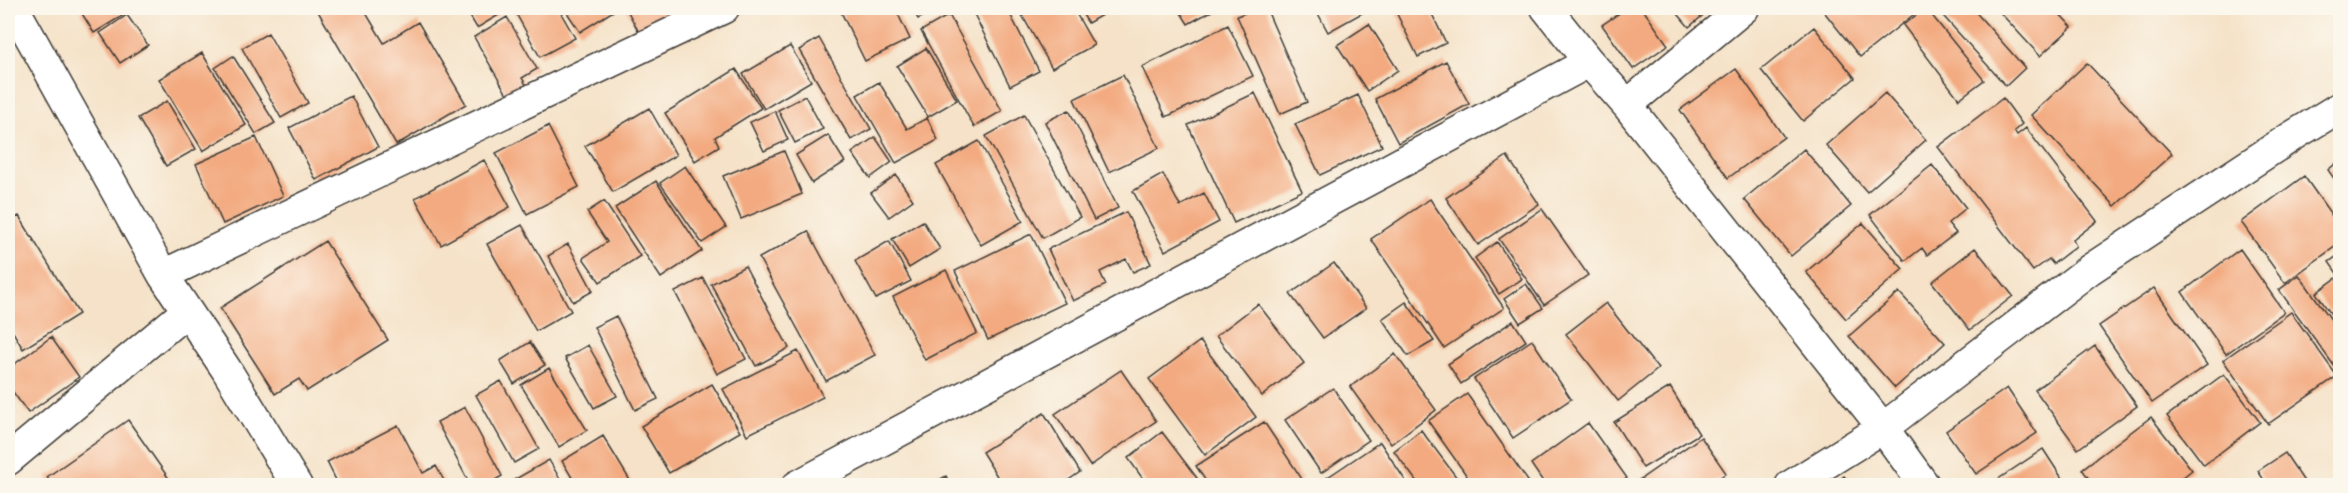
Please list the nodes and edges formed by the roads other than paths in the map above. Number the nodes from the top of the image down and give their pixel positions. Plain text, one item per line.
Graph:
1 (14, 8) edge
2 (724, 8) edge
3 (1546, 8) edge
4 (1744, 8) edge
5 (1589, 62) junction
6 (1627, 105) junction
7 (2340, 107) edge
8 (163, 275) junction
9 (187, 311) junction
10 (1883, 428) junction
11 (8, 460) edge
12 (297, 486) edge
13 (797, 486) edge
14 (1790, 486) edge
15 (1925, 486) edge

1 - 8 street
2 - 8 street
3 - 5 street
4 - 6 street
5 - 6 street
5 - 13 street
6 - 10 street
7 - 10 street
8 - 9 street
9 - 11 street
9 - 12 street
10 - 14 street
10 - 15 street

